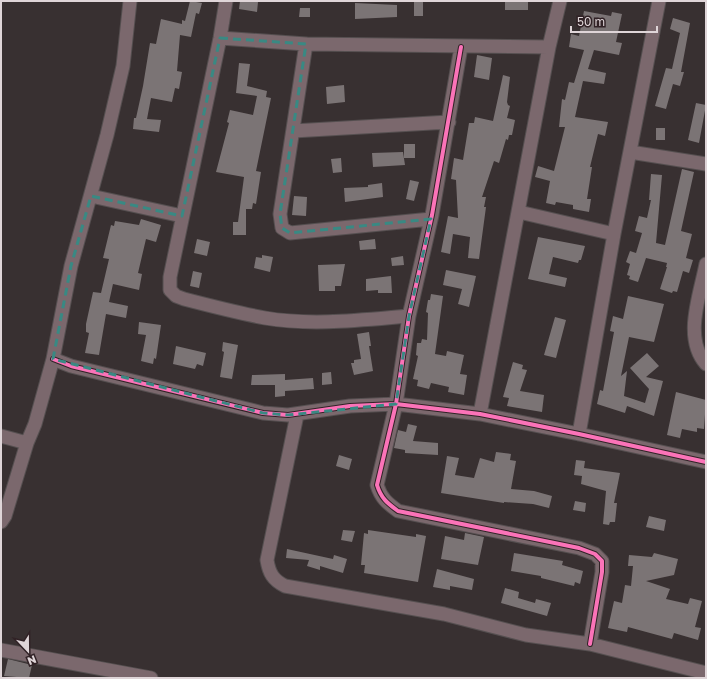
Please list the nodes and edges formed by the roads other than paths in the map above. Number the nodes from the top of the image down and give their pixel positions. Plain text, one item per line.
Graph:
1 (130, 1) edge
2 (226, 1) edge
3 (560, 1) edge
4 (659, 1) edge
5 (220, 38) junction
6 (306, 44) junction
7 (460, 47) junction
8 (549, 47) junction
9 (449, 122) junction
10 (293, 131) junction
11 (630, 152) junction
12 (706, 164) edge
13 (91, 196) junction
14 (519, 212) junction
15 (182, 216) junction
16 (431, 219) junction
17 (614, 234) junction
18 (706, 264) edge
19 (409, 316) junction
20 (53, 359) junction
21 (706, 364) edge
22 (396, 404) junction
23 (297, 414) junction
24 (480, 414) junction
25 (579, 434) junction
26 (1, 436) edge
27 (27, 443) junction
28 (706, 462) edge
29 (1, 522) edge
30 (590, 644) junction
31 (1, 650) edge
32 (706, 673) edge
33 (151, 678) edge

1 - 13 street
2 - 5 street
3 - 8 street
4 - 11 street
5 - 6 street
5 - 15 street
6 - 7 street
6 - 10 street
7 - 8 street
7 - 9 street
8 - 14 street
9 - 10 street
9 - 16 street
10 - 16 street
11 - 12 street
11 - 17 street
13 - 15 street
13 - 20 street
14 - 17 street
14 - 24 street
15 - 19 street
16 - 19 street
17 - 25 street
18 - 21 street
19 - 22 street
20 - 23 street
20 - 27 street
22 - 23 street
22 - 24 street
22 - 30 street
23 - 30 street
24 - 25 street
25 - 28 street
26 - 27 street
27 - 29 street
30 - 32 street
31 - 33 street

